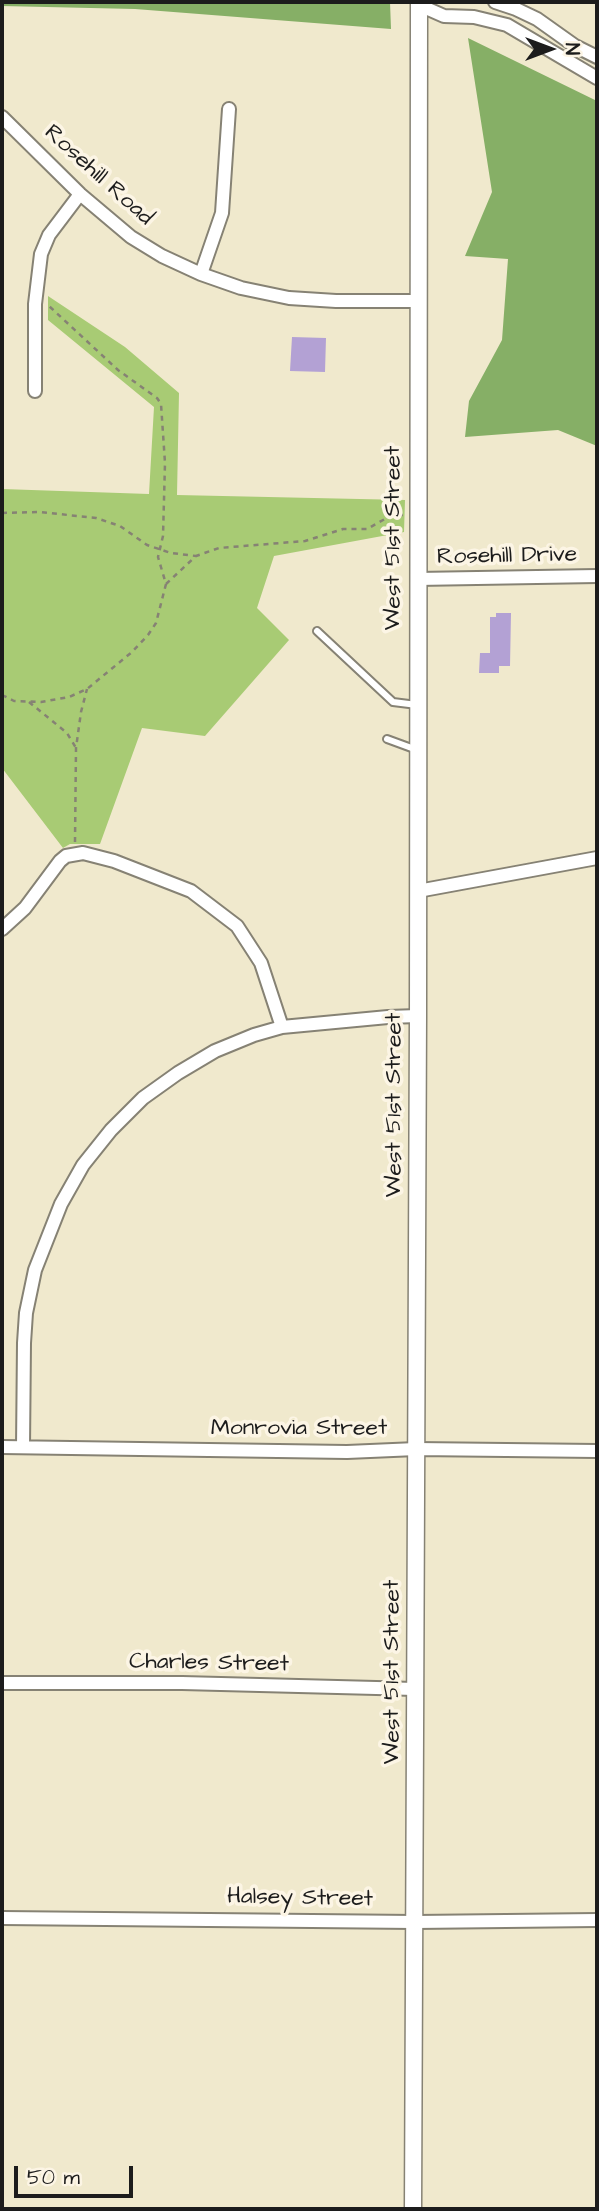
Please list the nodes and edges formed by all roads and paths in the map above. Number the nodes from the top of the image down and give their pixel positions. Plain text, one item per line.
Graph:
1 (495, 2) edge
2 (422, 3) edge
3 (597, 57) edge
4 (595, 73) edge
5 (229, 109) dead end
6 (2, 117) edge
7 (80, 194) junction
8 (201, 274) junction
9 (417, 301) junction
10 (35, 304) junction
11 (35, 391) dead end
12 (2, 513) edge
13 (417, 515) junction
14 (160, 549) junction
15 (196, 556) junction
16 (597, 576) edge
17 (417, 579) junction
18 (166, 584) junction
19 (317, 631) dead end
20 (88, 689) junction
21 (2, 695) edge
22 (28, 702) junction
23 (417, 705) junction
24 (387, 739) dead end
25 (76, 748) junction
26 (417, 750) junction
27 (75, 853) junction
28 (597, 858) edge
29 (418, 891) junction
30 (2, 929) edge
31 (418, 1016) junction
32 (282, 1027) junction
33 (2, 1447) edge
34 (23, 1447) junction
35 (416, 1449) junction
36 (597, 1451) edge
37 (2, 1683) edge
38 (415, 1689) junction
39 (2, 1918) edge
40 (597, 1920) edge
41 (415, 1922) junction
42 (413, 2209) edge

1 - 3 street
2 - 4 street
2 - 9 street, West 51st Street
5 - 8 street
6 - 7 street, Rosehill Road
7 - 8 street, Rosehill Road
7 - 10 street
8 - 9 street, Rosehill Road
9 - 13 street, West 51st Street
10 - 11 street
10 - 14 path
12 - 14 path
13 - 15 path
13 - 17 street, West 51st Street
14 - 15 path
14 - 18 path
15 - 18 path
16 - 17 street, Rosehill Drive
17 - 23 street, West 51st Street
18 - 20 path
19 - 23 lane
20 - 22 path
20 - 25 path
21 - 22 path
22 - 25 path
23 - 26 street, West 51st Street
24 - 26 lane
25 - 27 path
26 - 29 street, West 51st Street
27 - 30 street
27 - 32 street
28 - 29 street
29 - 31 street, West 51st Street
31 - 32 street
31 - 35 street, West 51st Street
32 - 34 street
33 - 34 street, Monrovia Street
34 - 35 street, Monrovia Street
35 - 36 street, Monrovia Street
35 - 38 street, West 51st Street
37 - 38 street, Charles Street
38 - 41 street, West 51st Street
39 - 41 street, Halsey Street
40 - 41 street, Halsey Street
41 - 42 street, West 51st Street

